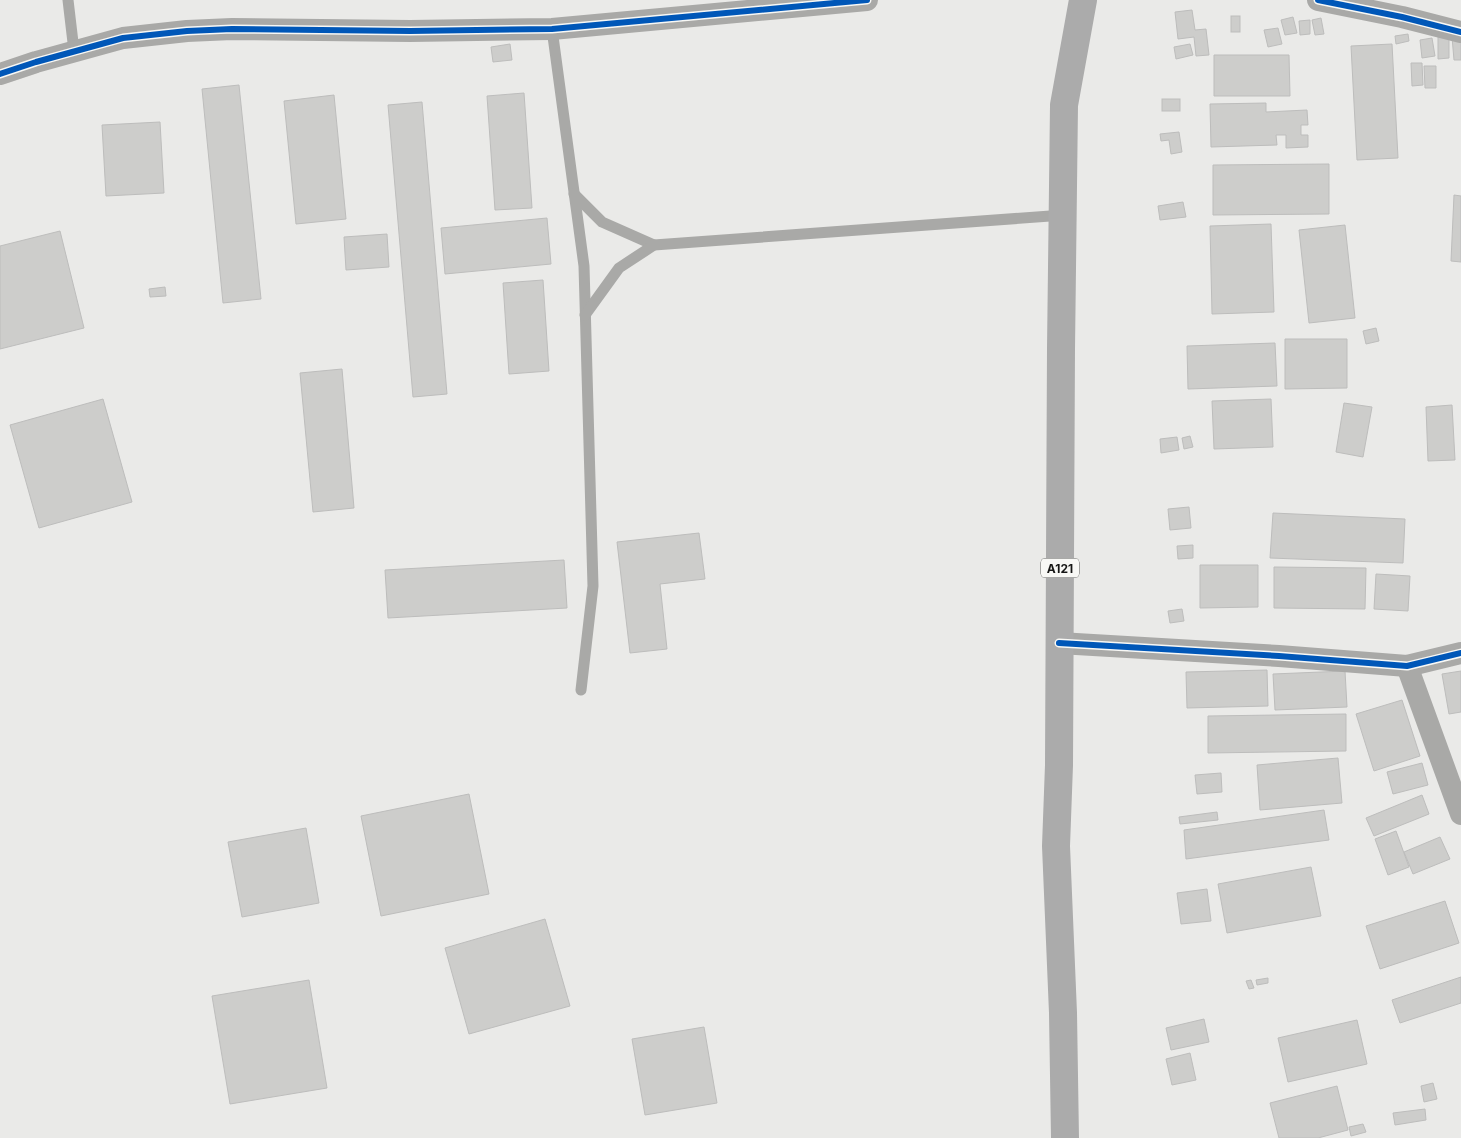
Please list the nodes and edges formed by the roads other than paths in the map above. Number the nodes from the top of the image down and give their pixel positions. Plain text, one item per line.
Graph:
1 (68, 0) edge
2 (867, 0) edge
3 (1083, 0) edge
4 (1318, 0) edge
5 (1460, 28) edge
6 (552, 29) junction
7 (74, 51) junction
8 (0, 74) edge
9 (574, 194) junction
10 (1064, 215) junction
11 (654, 245) junction
12 (585, 315) junction
13 (1060, 643) junction
14 (1461, 654) edge
15 (1408, 666) junction
16 (581, 690) dead end
17 (1461, 814) edge
18 (1065, 1138) edge

1 - 7 lane
2 - 6 street
3 - 10 main road, A121
4 - 5 street
6 - 7 street
6 - 9 lane
7 - 8 street
9 - 11 lane
9 - 12 lane
10 - 11 lane
10 - 13 main road, A121
11 - 12 lane
12 - 16 lane
13 - 15 street
13 - 18 main road, A121
14 - 15 street
15 - 17 street

